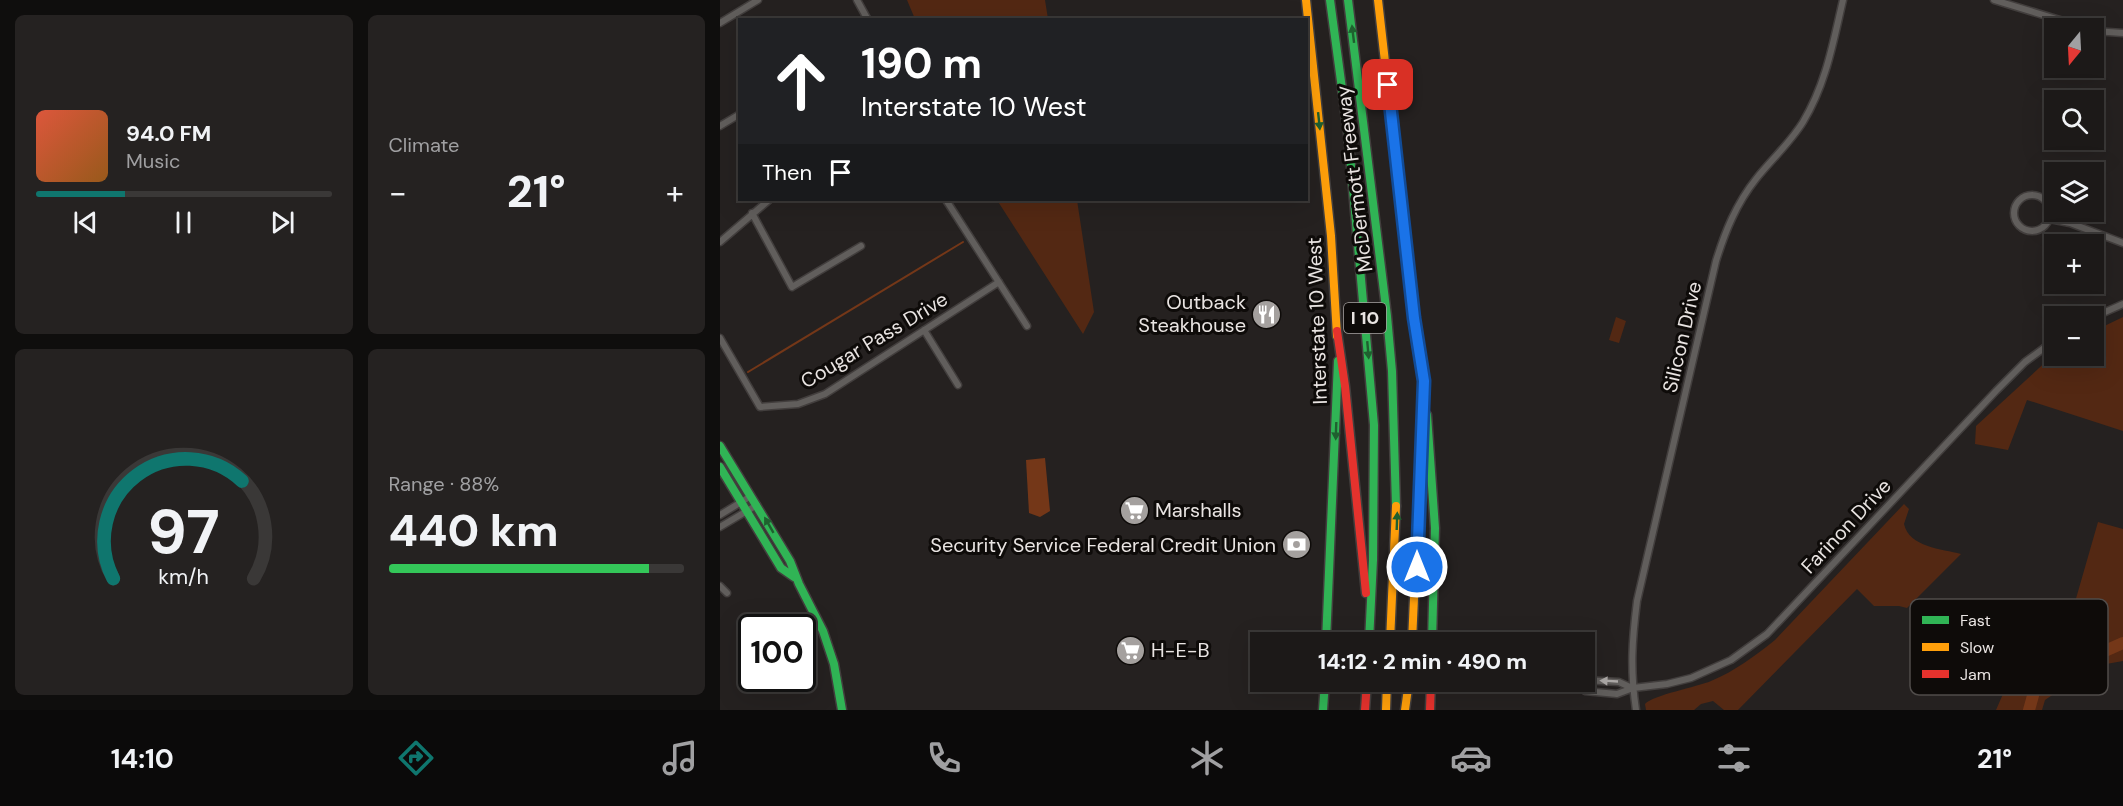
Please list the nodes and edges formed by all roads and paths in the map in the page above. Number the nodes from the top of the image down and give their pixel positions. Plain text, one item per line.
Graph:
1 (758, 0) edge
2 (857, 0) edge
3 (1306, 0) edge
4 (1330, 0) edge
5 (1348, 0) edge
6 (1378, 0) edge
7 (1843, 0) edge
8 (1994, 0) edge
9 (867, 18) edge
10 (1308, 18) edge
11 (2053, 18) edge
12 (1308, 19) edge
13 (720, 23) edge
14 (2104, 31) edge
15 (2123, 33) edge
16 (738, 115) edge
17 (720, 126) edge
18 (769, 201) edge
19 (947, 201) edge
20 (752, 213) junction
21 (2050, 219) joint
22 (2065, 222) edge
23 (720, 242) edge
24 (2123, 243) edge
25 (861, 246) dead end
26 (999, 282) junction
27 (2123, 304) edge
28 (2104, 313) edge
29 (1027, 326) dead end
30 (924, 330) junction
31 (1337, 331) junction
32 (720, 338) edge
33 (2044, 348) edge
34 (1424, 381) junction
35 (958, 385) dead end
36 (720, 446) edge
37 (720, 467) edge
38 (751, 496) junction
39 (742, 502) junction
40 (757, 505) junction
41 (747, 511) junction
42 (720, 515) edge
43 (720, 527) edge
44 (794, 577) junction
45 (720, 586) edge
46 (727, 593) dead end
47 (1326, 632) edge
48 (1369, 632) edge
49 (1370, 632) edge
50 (1390, 632) edge
51 (1413, 632) edge
52 (1432, 632) edge
53 (1595, 681) edge
54 (1633, 688) junction
55 (1324, 692) edge
56 (1366, 692) edge
57 (1387, 692) edge
58 (1407, 692) edge
59 (1431, 692) edge
60 (1594, 692) edge
61 (842, 710) edge
62 (1323, 710) edge
63 (1365, 710) edge
64 (1386, 710) edge
65 (1405, 710) edge
66 (1430, 710) edge
67 (1635, 710) edge

1 - 13 street
2 - 9 street
3 -> 10 main road, Interstate 10 West
4 -> 49 main road, McDermott Freeway / I 10
50 -> 5 main road, McDermott Freeway / I 10
6 - 34 main road
7 - 54 street, Silicon Drive
8 - 11 street
12 -> 31 main road, Interstate 10 West
14 - 15 street
16 - 17 street
18 - 20 street
19 - 26 street
20 - 23 street
20 - 25 street
21 - 21 street
22 - 24 street
26 - 29 street
26 - 30 street, Cougar Pass Drive
27 - 28 street
30 - 32 street, Cougar Pass Drive
30 - 35 street
31 -> 47 main road, Interstate 10 West
31 - 48 main road
33 - 54 street, Farinon Drive
34 - 51 main road
34 - 52 main road
36 - 38 main road
37 - 39 main road
38 - 39 street
38 - 40 main road
39 - 41 main road
39 - 42 street
40 - 41 street
44 -> 40 main road
41 - 43 street
41 - 44 main road
44 - 61 main road
45 - 46 street
54 -> 53 street, Farinon Drive
54 - 60 street, Farinon Drive
54 - 67 street, Silicon Drive
55 - 62 main road
56 - 63 main road
57 - 64 main road
58 - 65 main road
59 - 66 main road

